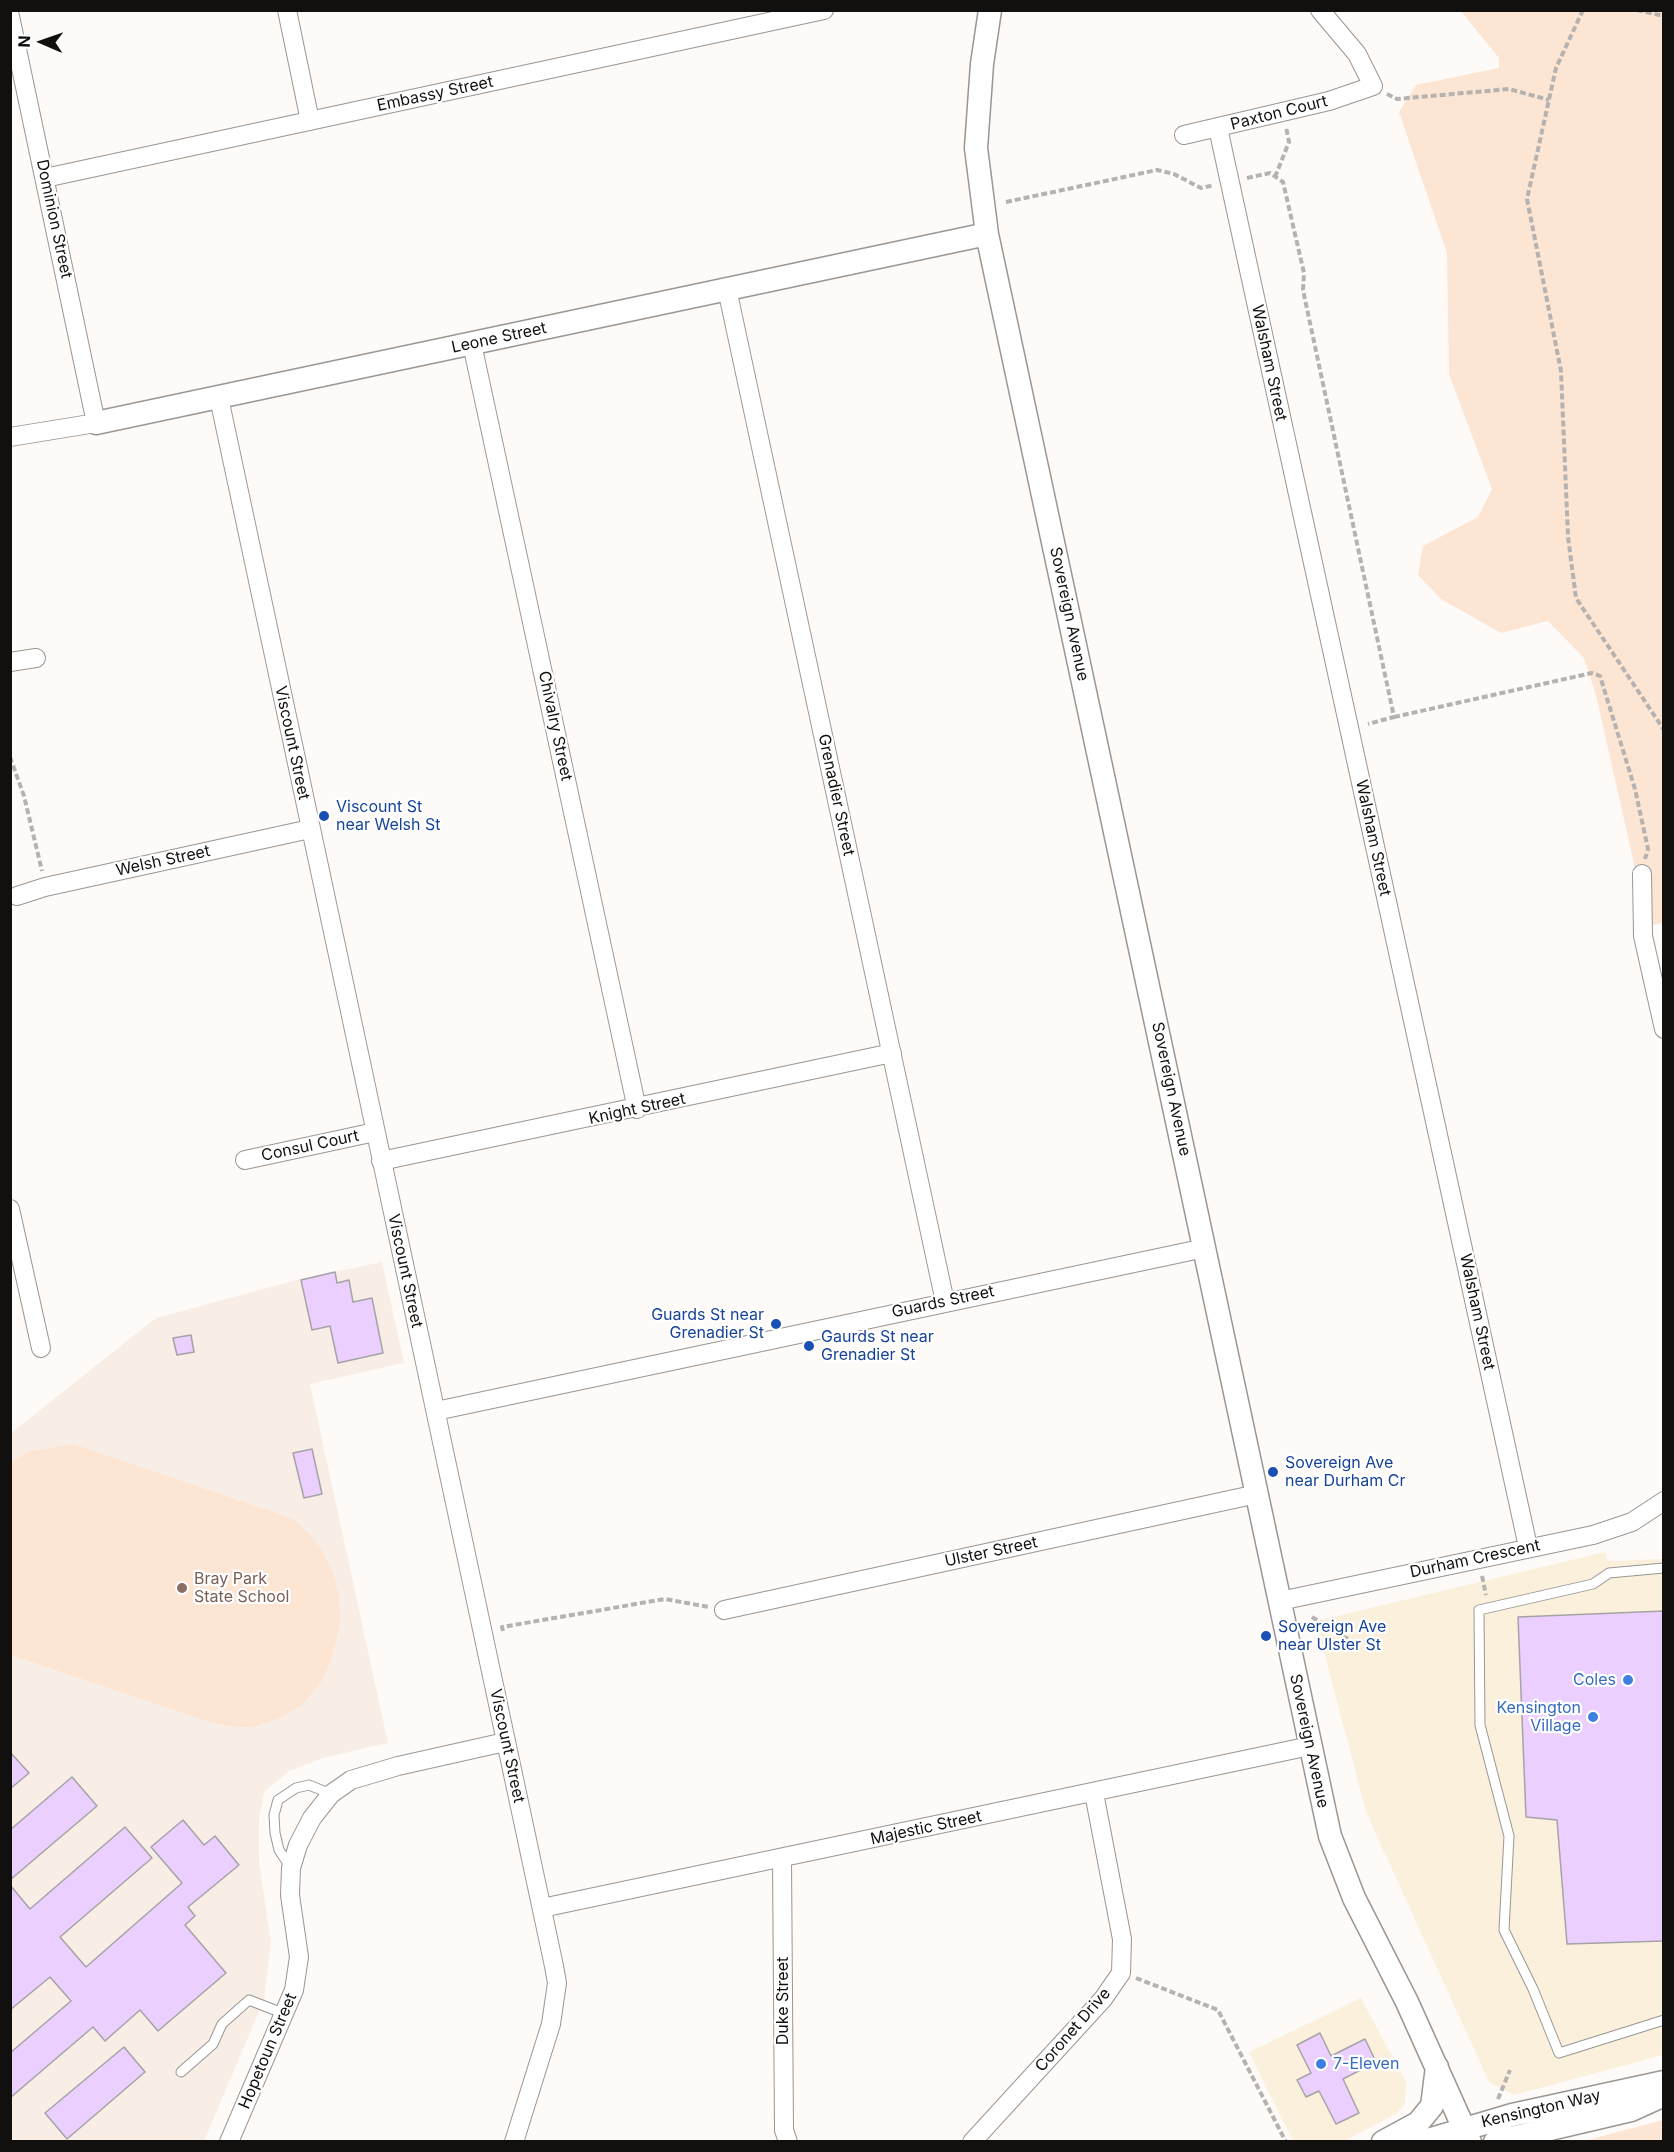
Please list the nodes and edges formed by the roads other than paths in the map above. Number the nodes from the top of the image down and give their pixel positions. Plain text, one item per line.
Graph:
1 (287, 10) edge
2 (824, 10) edge
3 (990, 10) edge
4 (1320, 10) edge
5 (10, 16) edge
6 (310, 121) junction
7 (1218, 128) junction
8 (1184, 135) dead end
9 (45, 178) junction
10 (987, 234) junction
11 (727, 289) junction
12 (472, 344) junction
13 (219, 398) junction
14 (96, 423) junction
15 (10, 437) edge
16 (36, 658) dead end
17 (10, 662) edge
18 (310, 829) junction
19 (1642, 873) road end
20 (17, 896) dead end
21 (1664, 1029) edge
22 (892, 1053) junction
23 (637, 1109) junction
24 (375, 1132) junction
25 (245, 1160) dead end
26 (381, 1161) junction
27 (10, 1209) edge
28 (1205, 1248) junction
29 (945, 1302) junction
30 (41, 1348) dead end
31 (436, 1411) junction
32 (1257, 1494) junction
33 (1664, 1501) edge
34 (1528, 1547) junction
35 (1664, 1568) edge
36 (1280, 1601) junction
37 (724, 1610) road end
38 (505, 1742) junction
39 (1310, 1746) junction
40 (1095, 1793) junction
41 (331, 1794) junction
42 (783, 1859) junction
43 (291, 1868) junction
44 (542, 1908) junction
45 (285, 2014) junction
46 (1664, 2020) edge
47 (1437, 2066) junction
48 (181, 2072) dead end
49 (1664, 2082) edge
50 (1664, 2095) edge
51 (1468, 2134) edge
52 (230, 2142) edge
53 (514, 2142) edge
54 (788, 2142) edge
55 (972, 2142) edge
56 (1383, 2142) edge
57 (1421, 2142) edge
58 (1494, 2142) edge

1 - 6 street
2 - 6 street, Embassy Street
3 - 10 street, Sovereign Avenue
4 - 7 street, Paxton Court
5 - 9 street, Dominion Street
6 - 9 street, Embassy Street
7 - 8 street, Paxton Court
7 - 34 street, Walsham Street
9 - 14 street, Dominion Street
10 - 11 street, Leone Street
10 - 28 street, Sovereign Avenue
11 - 12 street, Leone Street
11 - 22 street, Grenadier Street
12 - 13 street, Leone Street
12 - 23 street, Chivalry Street
13 - 14 street, Leone Street
13 - 18 street, Viscount Street
14 - 15 street, Leone Street
16 - 17 street
18 - 20 street, Welsh Street
18 - 24 street, Viscount Street
19 - 21 street
22 - 23 street, Knight Street
22 - 29 street, Grenadier Street
23 - 26 street, Knight Street
24 - 25 street, Consul Court
24 - 26 street, Viscount Street
26 - 31 street, Viscount Street
27 - 30 street
28 - 29 street, Guards Street
28 - 32 street, Sovereign Avenue
29 - 31 street, Guards Street
31 - 38 street, Viscount Street
32 - 36 street, Sovereign Avenue
32 - 37 street, Ulster Street
33 - 34 street, Durham Crescent
34 - 36 street, Durham Crescent
35 - 46 lane
36 - 39 street, Sovereign Avenue
38 - 41 street, Hopetoun Street
38 - 44 street, Viscount Street
39 - 40 street, Majestic Street
39 - 47 street, Sovereign Avenue
40 - 42 street, Majestic Street
40 - 55 street, Coronet Drive
41 - 43 street, Hopetoun Street
41 - 43 lane
42 - 44 street, Majestic Street
42 - 54 street, Duke Street
43 - 45 street, Hopetoun Street
44 - 53 street, Viscount Street
45 - 48 lane
45 - 52 street, Hopetoun Street
47 - 51 street, Sovereign Avenue
47 - 56 street
49 - 51 street, Kensington Way
50 - 58 street, Kensington Way
51 - 57 street, Kensington Way

